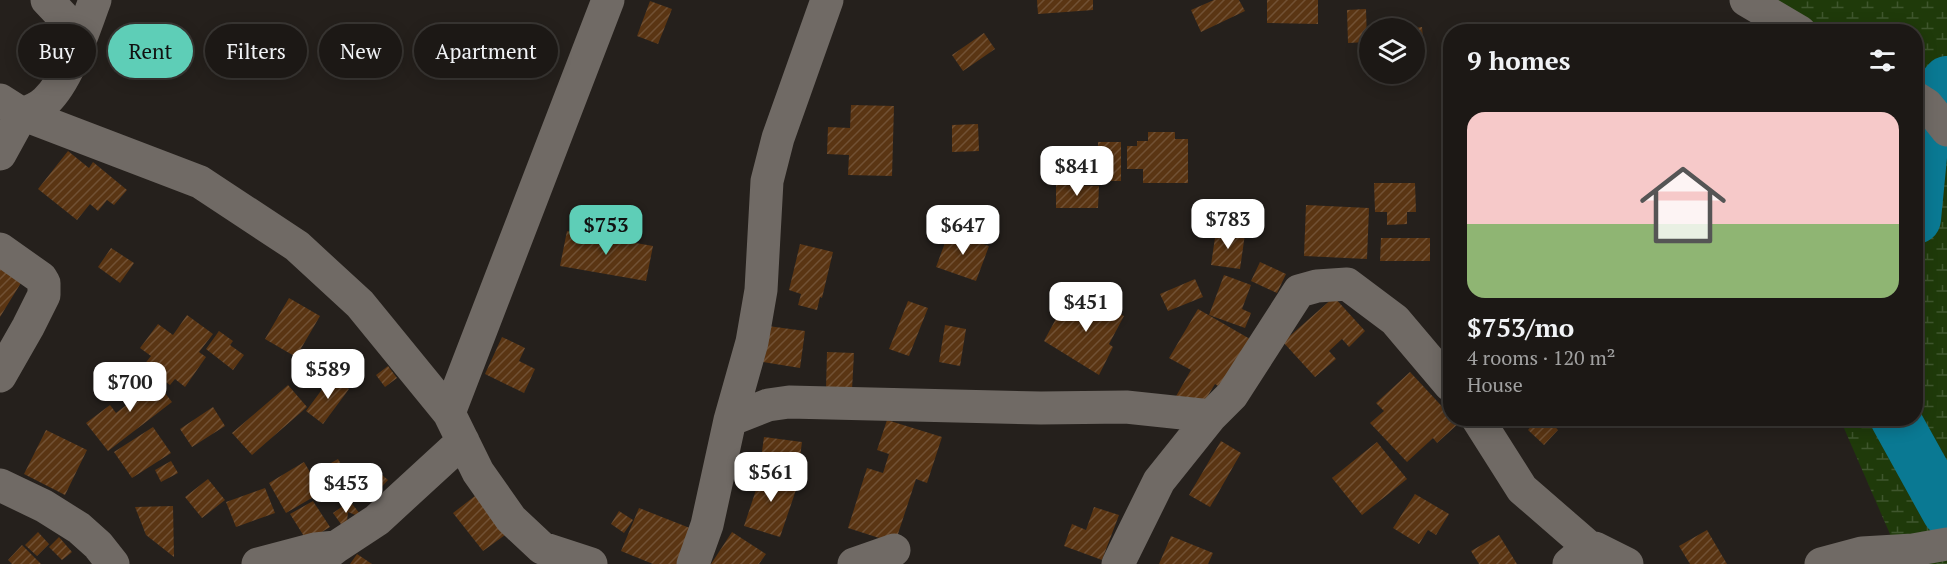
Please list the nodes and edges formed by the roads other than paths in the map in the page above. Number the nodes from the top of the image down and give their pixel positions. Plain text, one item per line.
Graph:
1 (47, 0) edge
2 (95, 0) edge
3 (608, 0) edge
4 (827, 0) edge
5 (1746, 0) edge
6 (68, 24) edge
7 (86, 24) edge
8 (1786, 24) edge
9 (62, 78) edge
10 (1923, 102) edge
11 (11, 107) edge
12 (1947, 130) edge
13 (0, 154) edge
14 (0, 249) edge
15 (0, 376) edge
16 (1443, 377) edge
17 (1211, 416) junction
18 (730, 420) junction
19 (1482, 426) edge
20 (456, 427) junction
21 (0, 485) edge
22 (1947, 544) edge
23 (894, 550) dead end
24 (325, 555) edge
25 (538, 556) edge
26 (1580, 556) edge
27 (113, 564) edge
28 (258, 564) edge
29 (591, 564) edge
30 (693, 564) edge
31 (854, 564) edge
32 (1118, 564) edge
33 (1627, 564) edge
34 (1821, 564) edge

1 - 6 street
2 - 7 street
3 - 20 street
4 - 18 street
5 - 8 street
9 - 11 street
10 - 12 street
11 - 13 street
11 - 20 street
14 - 15 street
16 - 17 street
17 - 18 street
17 - 32 street
18 - 30 street
19 - 26 street
20 - 24 street
20 - 25 street
21 - 27 street
22 - 34 street
23 - 31 street
24 - 28 street
25 - 29 street
26 - 33 street

